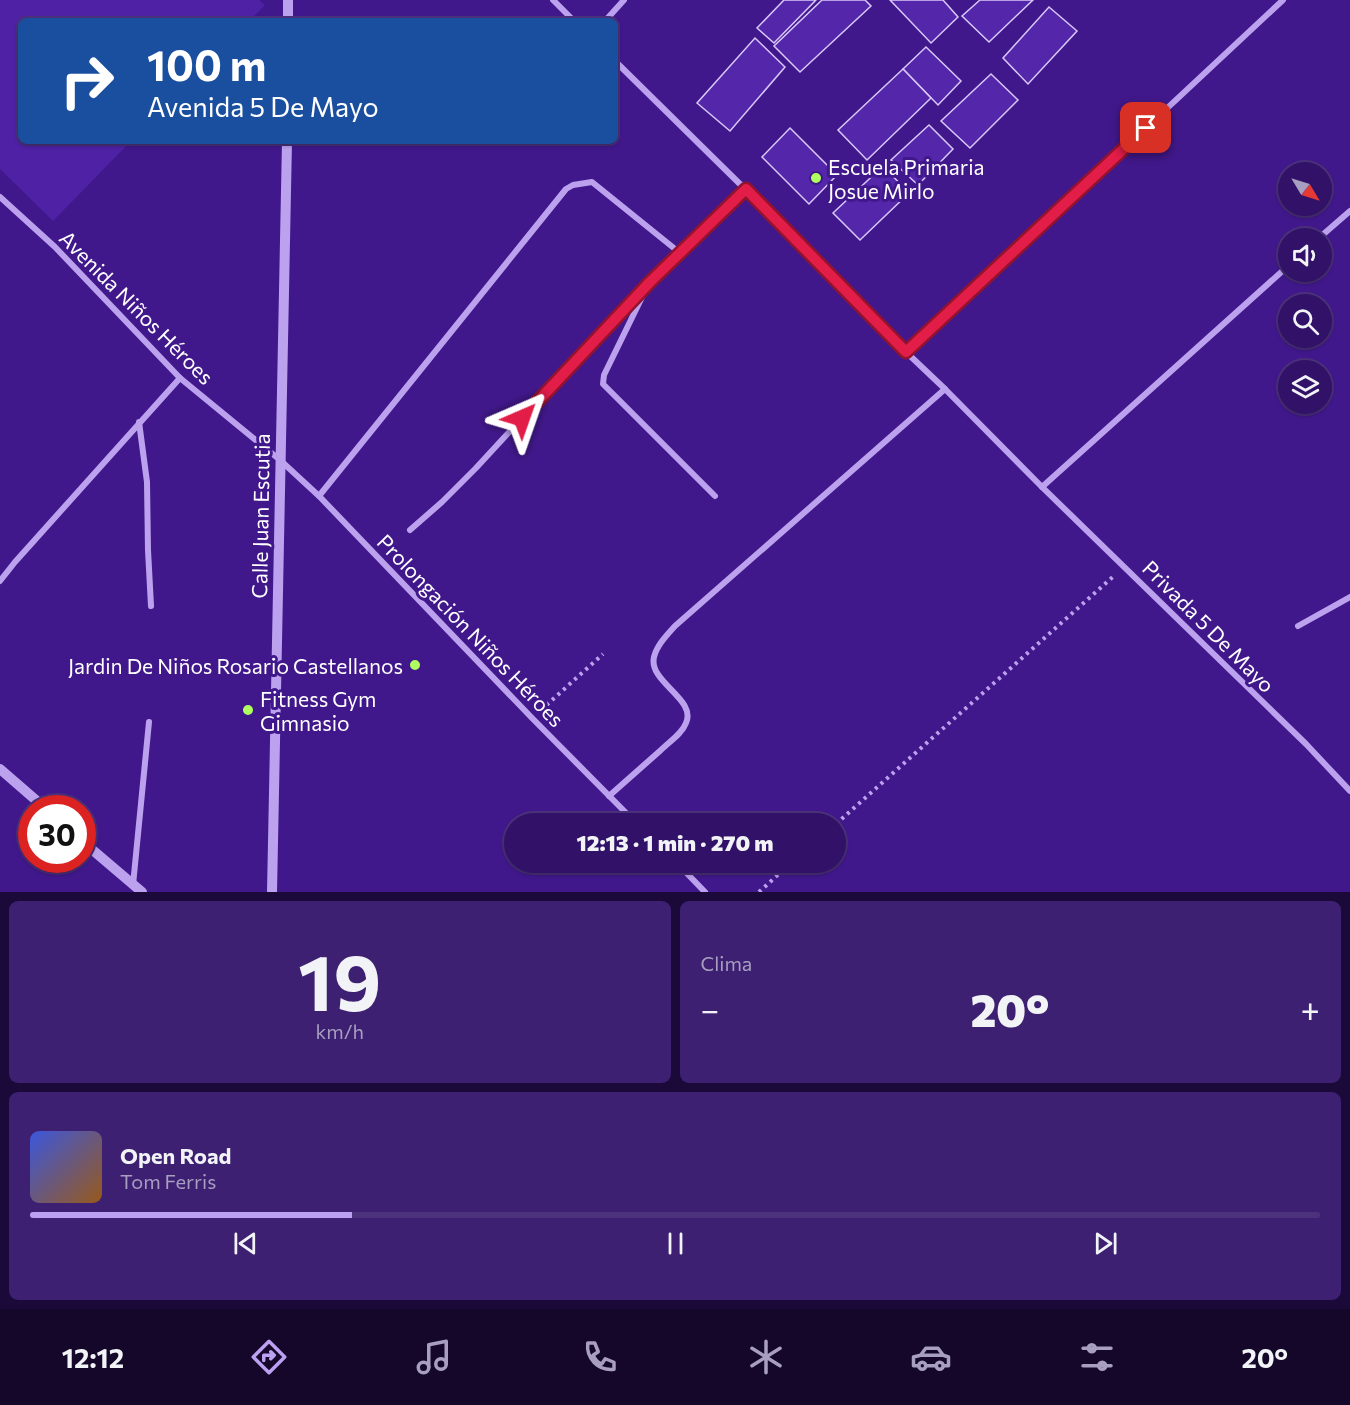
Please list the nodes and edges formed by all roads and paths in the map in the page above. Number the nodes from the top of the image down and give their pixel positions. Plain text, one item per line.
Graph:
1 (288, 0) edge
2 (553, 0) edge
3 (624, 0) edge
4 (1283, 0) edge
5 (288, 18) edge
6 (571, 18) edge
7 (608, 18) edge
8 (618, 64) edge
9 (287, 144) edge
10 (746, 189) junction
11 (0, 196) edge
12 (1350, 211) edge
13 (1330, 228) edge
14 (680, 253) junction
15 (1278, 275) edge
16 (650, 282) junction
17 (906, 352) junction
18 (180, 378) junction
19 (945, 389) junction
20 (139, 422) junction
21 (280, 460) junction
22 (1042, 487) junction
23 (319, 496) junction
24 (715, 496) dead end
25 (410, 530) dead end
26 (1124, 566) junction
27 (0, 580) edge
28 (1350, 597) edge
29 (151, 606) dead end
30 (1298, 626) dead end
31 (603, 654) dead end
32 (532, 718) junction
33 (148, 722) dead end
34 (0, 769) edge
35 (1350, 791) edge
36 (30, 795) edge
37 (609, 796) junction
38 (626, 813) edge
39 (846, 815) edge
40 (96, 853) edge
41 (687, 873) edge
42 (780, 873) edge
43 (138, 889) edge
44 (272, 892) edge
45 (705, 892) edge
46 (759, 892) edge

1 - 5 street
2 - 6 street
3 - 7 street
4 - 17 street
8 - 10 street, Privada 5 De Mayo
9 - 21 street, Calle Juan Escutia
10 - 14 street
10 - 17 street, Privada 5 De Mayo
11 - 18 street, Avenida Niños Héroes
12 - 13 street
14 - 16 street
14 - 23 street
15 - 22 street
16 - 24 street
16 - 25 street
17 - 19 street, Privada 5 De Mayo
18 - 20 street
18 - 21 street, Avenida Niños Héroes
19 - 22 street, Privada 5 De Mayo
19 - 37 street
20 - 27 street
20 - 29 street
21 - 23 street, Prolongación Niños Héroes
21 - 44 street, Calle Juan Escutia
22 - 26 street, Privada 5 De Mayo
23 - 32 street, Prolongación Niños Héroes
26 - 35 street, Privada 5 De Mayo
26 - 39 path
28 - 30 street
31 - 32 path
32 - 37 street, Prolongación Niños Héroes
33 - 43 street
34 - 36 street
37 - 38 street, Prolongación Niños Héroes
40 - 43 street
41 - 45 street
42 - 46 path

